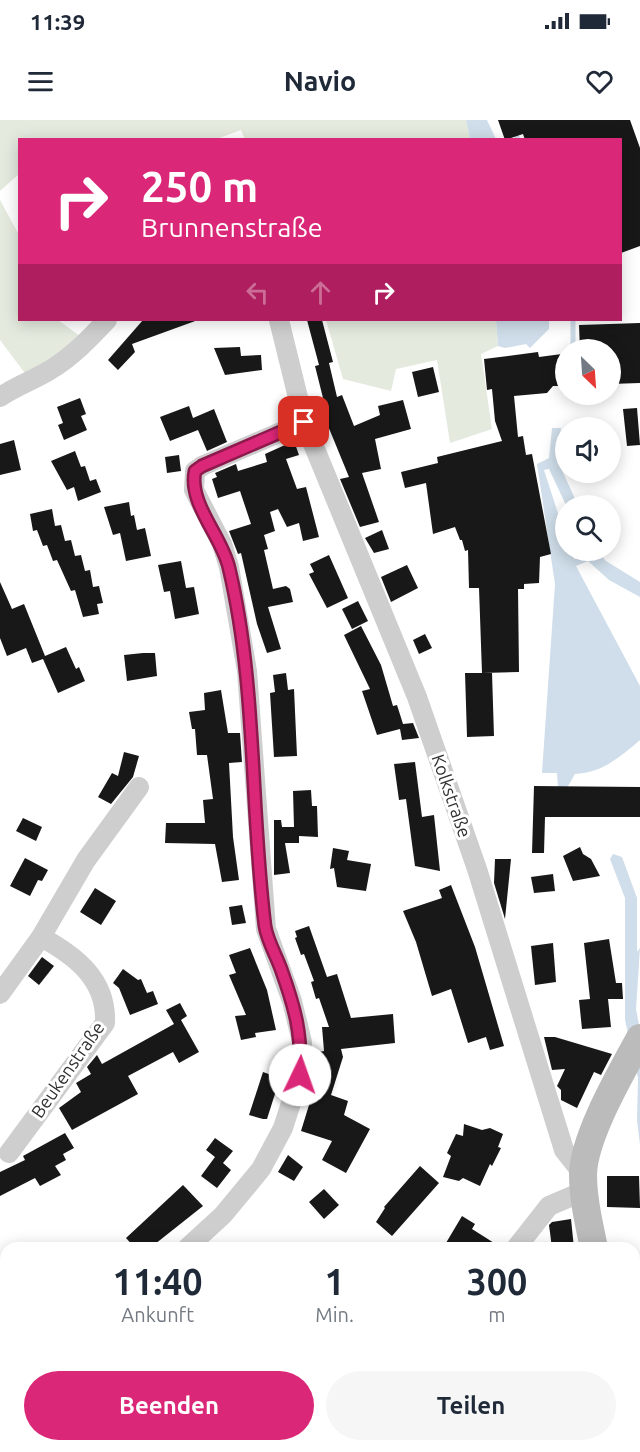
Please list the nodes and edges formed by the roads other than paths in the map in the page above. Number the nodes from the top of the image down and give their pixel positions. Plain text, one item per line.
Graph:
1 (106, 321) edge
2 (279, 321) edge
3 (0, 397) edge
4 (304, 422) junction
5 (139, 787) dead end
6 (41, 937) junction
7 (0, 994) edge
8 (635, 1048) edge
9 (9, 1153) dead end
10 (584, 1182) junction
11 (193, 1242) edge
12 (521, 1242) edge
13 (593, 1242) edge

1 - 3 street
2 - 4 street, Kolkstraße
4 - 10 street, Kolkstraße
4 - 11 street
5 - 6 street
6 - 7 street
6 - 9 street, Beukenstraße
8 - 10 main road
10 - 12 street
10 - 13 main road

